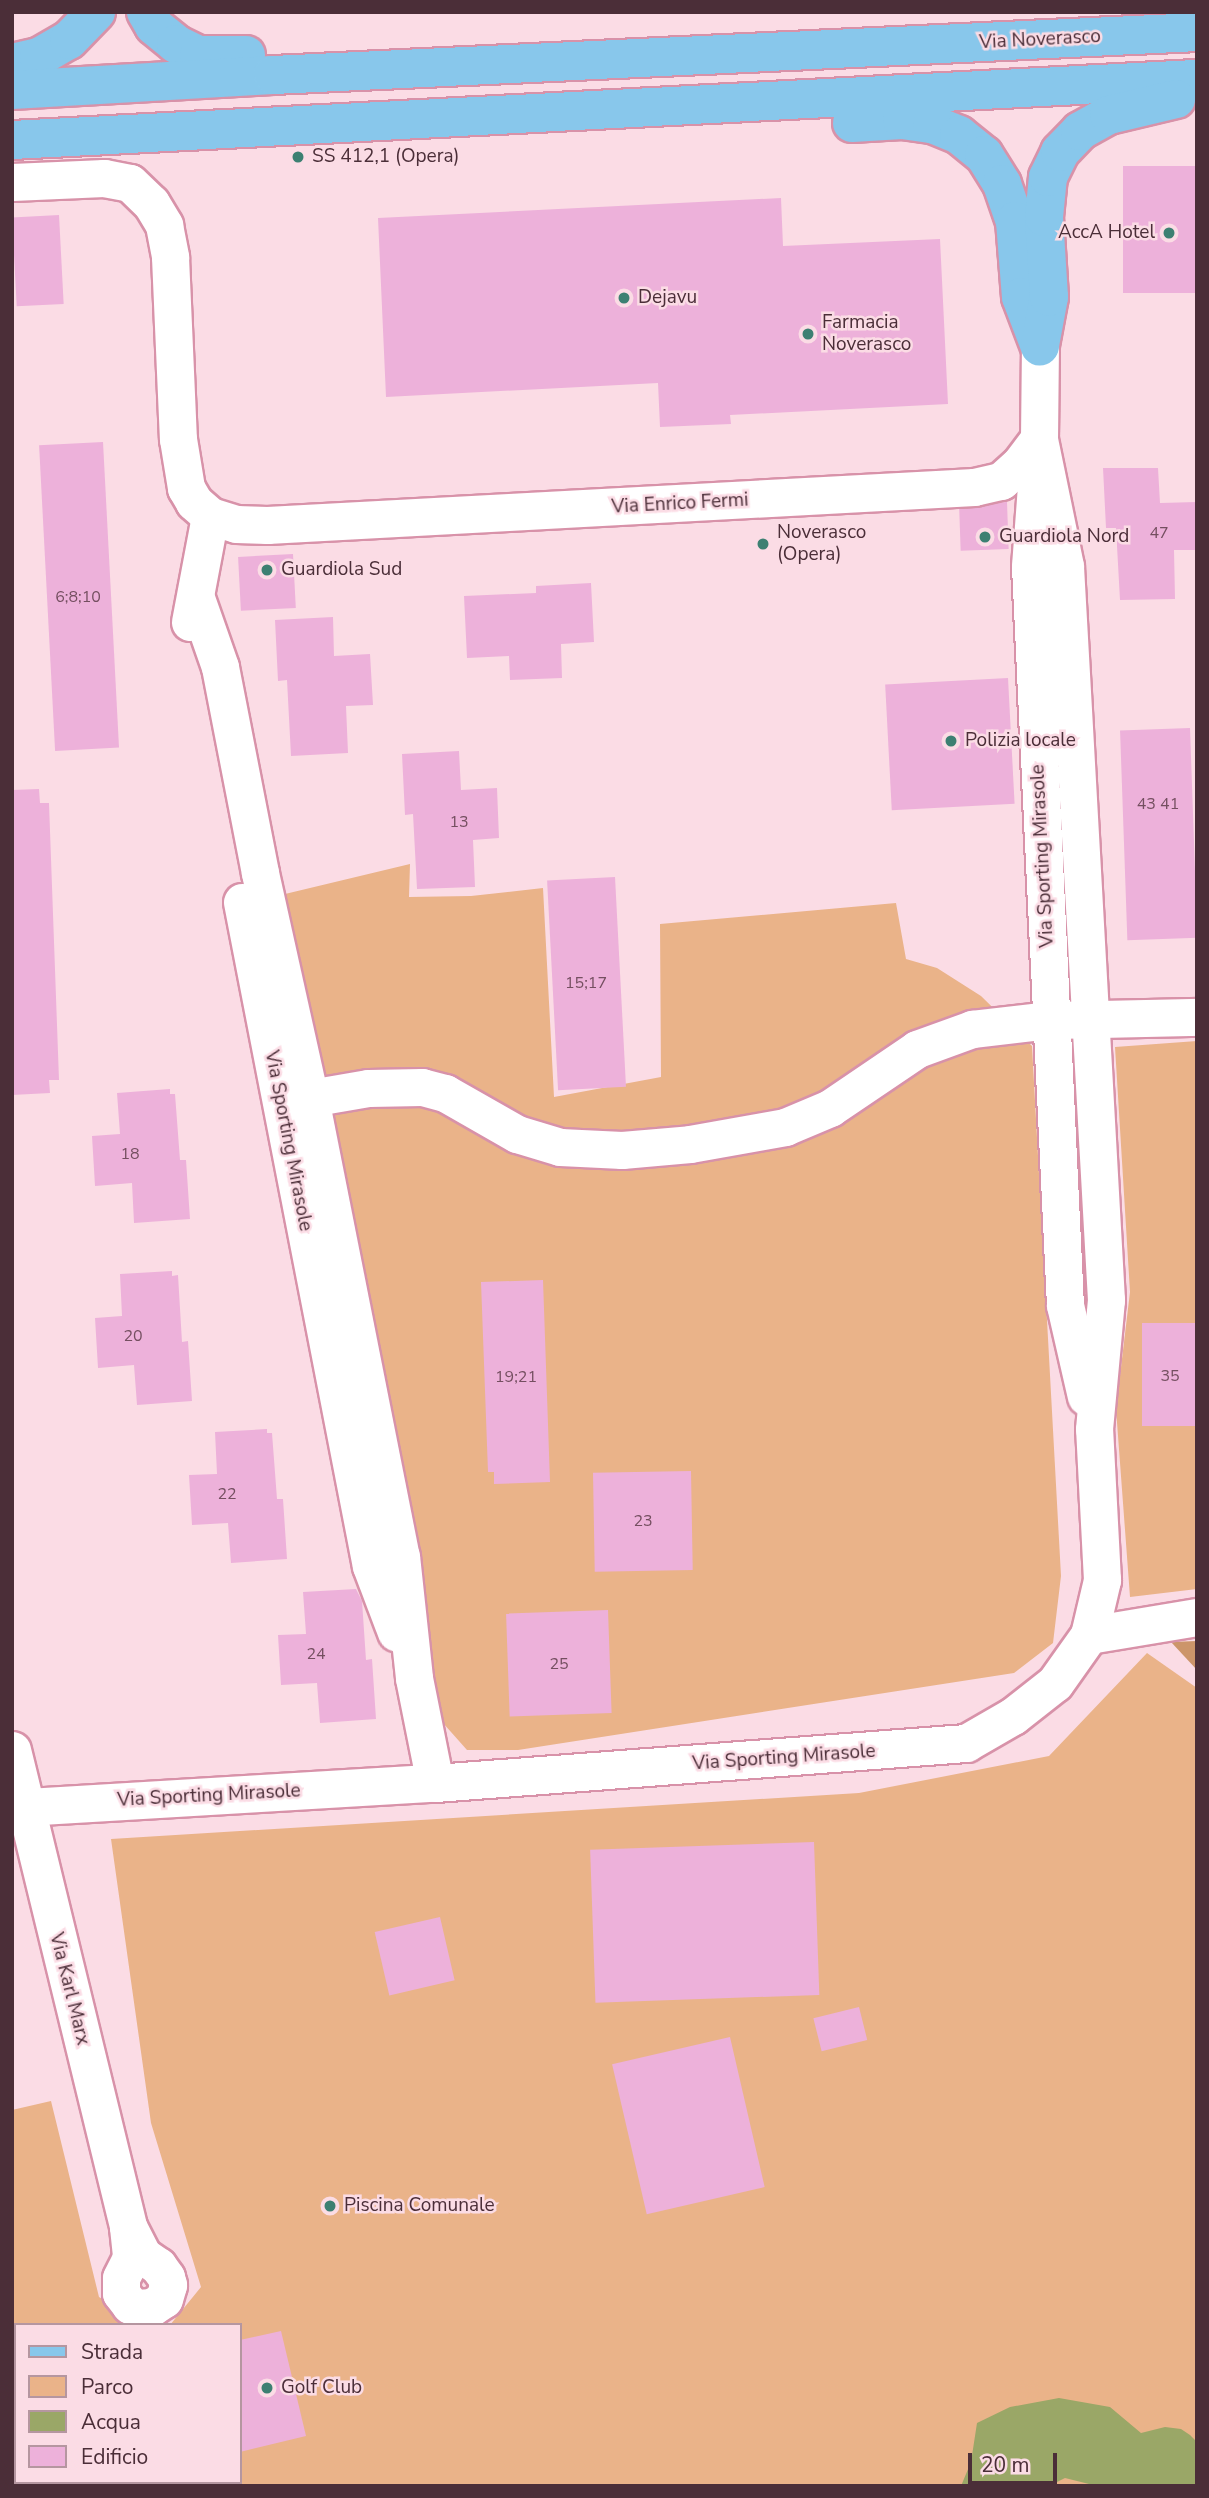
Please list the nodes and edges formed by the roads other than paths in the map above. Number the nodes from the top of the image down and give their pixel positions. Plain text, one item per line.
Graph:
1 (96, 12) edge
2 (146, 12) edge
3 (1197, 32) edge
4 (884, 47) junction
5 (12, 63) edge
6 (1197, 79) edge
7 (12, 90) edge
8 (1197, 96) edge
9 (517, 114) junction
10 (12, 140) edge
11 (12, 182) edge
12 (1040, 347) junction
13 (1039, 439) junction
14 (210, 516) junction
15 (196, 598) junction
16 (1197, 1017) edge
17 (1050, 1020) junction
18 (1090, 1021) junction
19 (310, 1098) junction
20 (1094, 1429) junction
21 (1197, 1617) edge
22 (1089, 1635) junction
23 (414, 1678) junction
24 (12, 1750) edge
25 (435, 1783) junction
26 (25, 1807) junction
27 (128, 2227) dead end

1 - 5 main road
2 - 4 main road
3 - 4 main road, Via Noverasco
4 - 7 main road
6 - 9 main road
8 - 12 main road
9 - 10 main road
9 - 12 main road
11 - 14 street
12 - 13 street
13 - 14 street, Via Enrico Fermi
13 - 17 street, Via Sporting Mirasole
13 - 18 street, Via Sporting Mirasole
14 - 15 street, Via Sporting Mirasole
15 - 19 street, Via Sporting Mirasole
15 - 23 street, Via Sporting Mirasole
16 - 18 street, Via Sporting Mirasole
17 - 18 street, Via Sporting Mirasole
17 - 19 street, Via Sporting Mirasole
17 - 20 street, Via Sporting Mirasole
18 - 20 street, Via Sporting Mirasole
19 - 23 street, Via Sporting Mirasole
20 - 22 street, Via Sporting Mirasole
21 - 22 street
22 - 25 street, Via Sporting Mirasole
23 - 25 street, Via Sporting Mirasole
24 - 26 street, Via Karl Marx
25 - 26 street, Via Sporting Mirasole
26 - 27 street, Via Karl Marx

